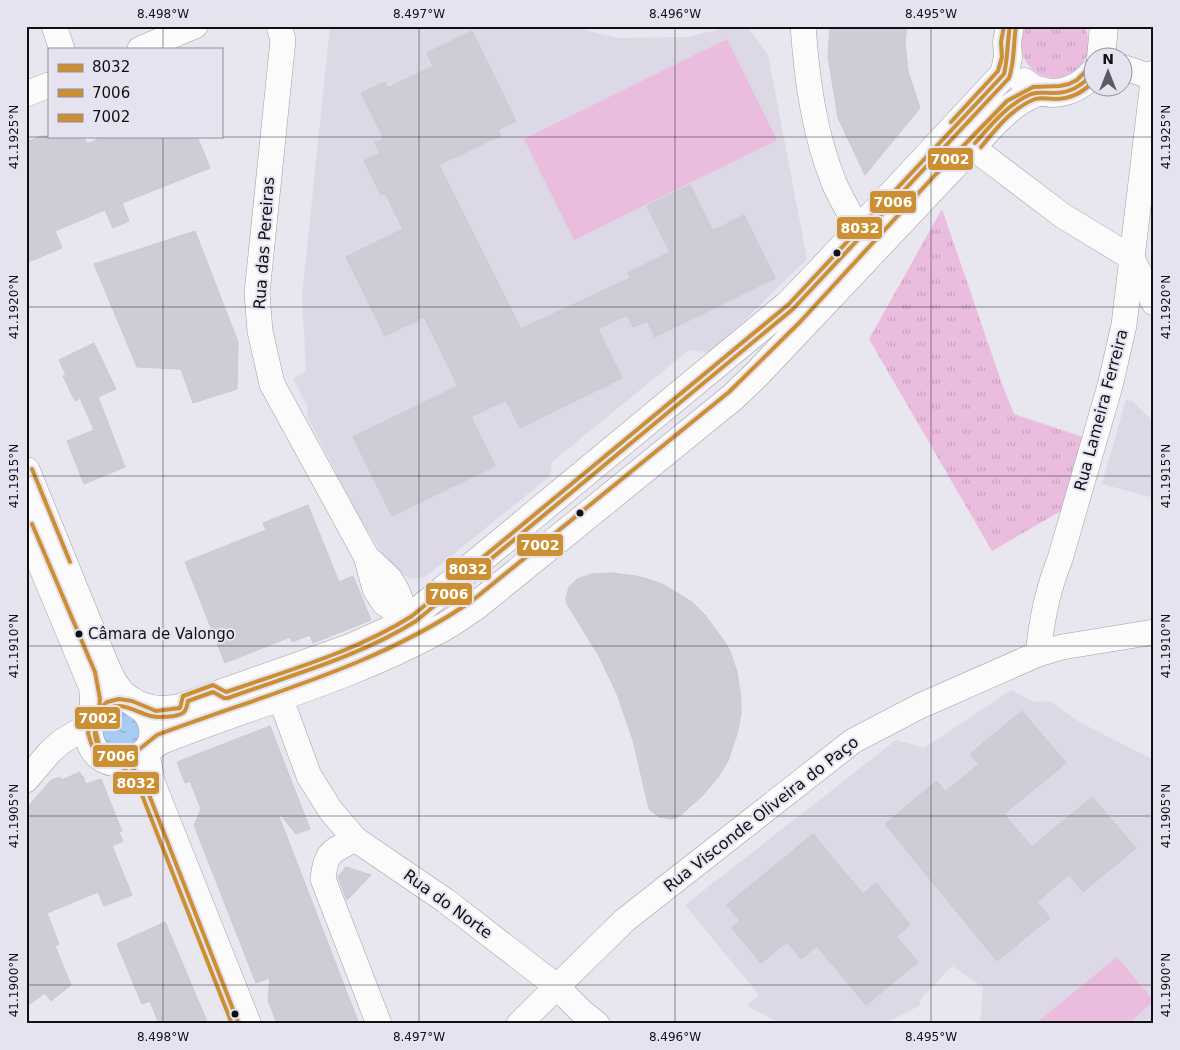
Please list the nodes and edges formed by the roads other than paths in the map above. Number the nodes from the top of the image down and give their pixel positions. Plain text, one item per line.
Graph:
1 (54, 26) edge
2 (195, 26) edge
3 (279, 26) edge
4 (803, 26) edge
5 (1010, 26) edge
6 (62, 48) edge
7 (142, 48) edge
8 (1008, 58) junction
9 (1082, 84) edge
10 (48, 86) edge
11 (1040, 91) junction
12 (26, 94) edge
13 (1122, 98) edge
14 (972, 147) junction
15 (859, 230) junction
16 (1132, 258) junction
17 (1154, 303) edge
18 (675, 400) junction
19 (696, 426) junction
20 (26, 471) edge
21 (26, 526) edge
22 (414, 629) junction
23 (1154, 632) edge
24 (1038, 654) junction
25 (280, 697) junction
26 (137, 703) junction
27 (91, 720) junction
28 (145, 752) junction
29 (117, 763) junction
30 (309, 776) junction
31 (26, 780) edge
32 (355, 839) junction
33 (329, 854) junction
34 (556, 986) junction
35 (232, 1024) edge
36 (248, 1024) edge
37 (379, 1024) edge
38 (519, 1024) edge
39 (597, 1024) edge

1 - 6 street
2 - 7 street
3 - 22 street, Rua das Pereiras
4 - 15 street
5 - 8 main road
8 - 11 main road
8 - 15 main road
9 - 11 main road
10 - 12 street
11 - 14 main road
13 - 16 street, Rua Lameira Ferreira
14 - 16 street
14 - 19 main road
15 - 18 main road
16 - 17 street
16 - 24 street, Rua Lameira Ferreira
18 - 19 main road
18 - 22 main road
19 - 22 main road
20 - 26 main road
21 - 27 main road
22 - 25 main road
22 - 26 main road
23 - 24 street, Rua Visconde Oliveira do Paço
24 - 34 street, Rua Visconde Oliveira do Paço
25 - 28 main road
25 - 30 street, Rua do Norte
26 - 27 main road
26 - 28 main road
27 - 29 main road
27 - 31 street
28 - 29 main road
28 - 36 main road
29 - 35 main road
30 - 32 street, Rua do Norte
30 - 33 street, Rua do Norte
32 - 33 street
32 - 34 street, Rua do Norte
33 - 37 street, Rua do Norte
34 - 38 street, Rua Visconde Oliveira do Paço
34 - 39 street, Rua do Norte

